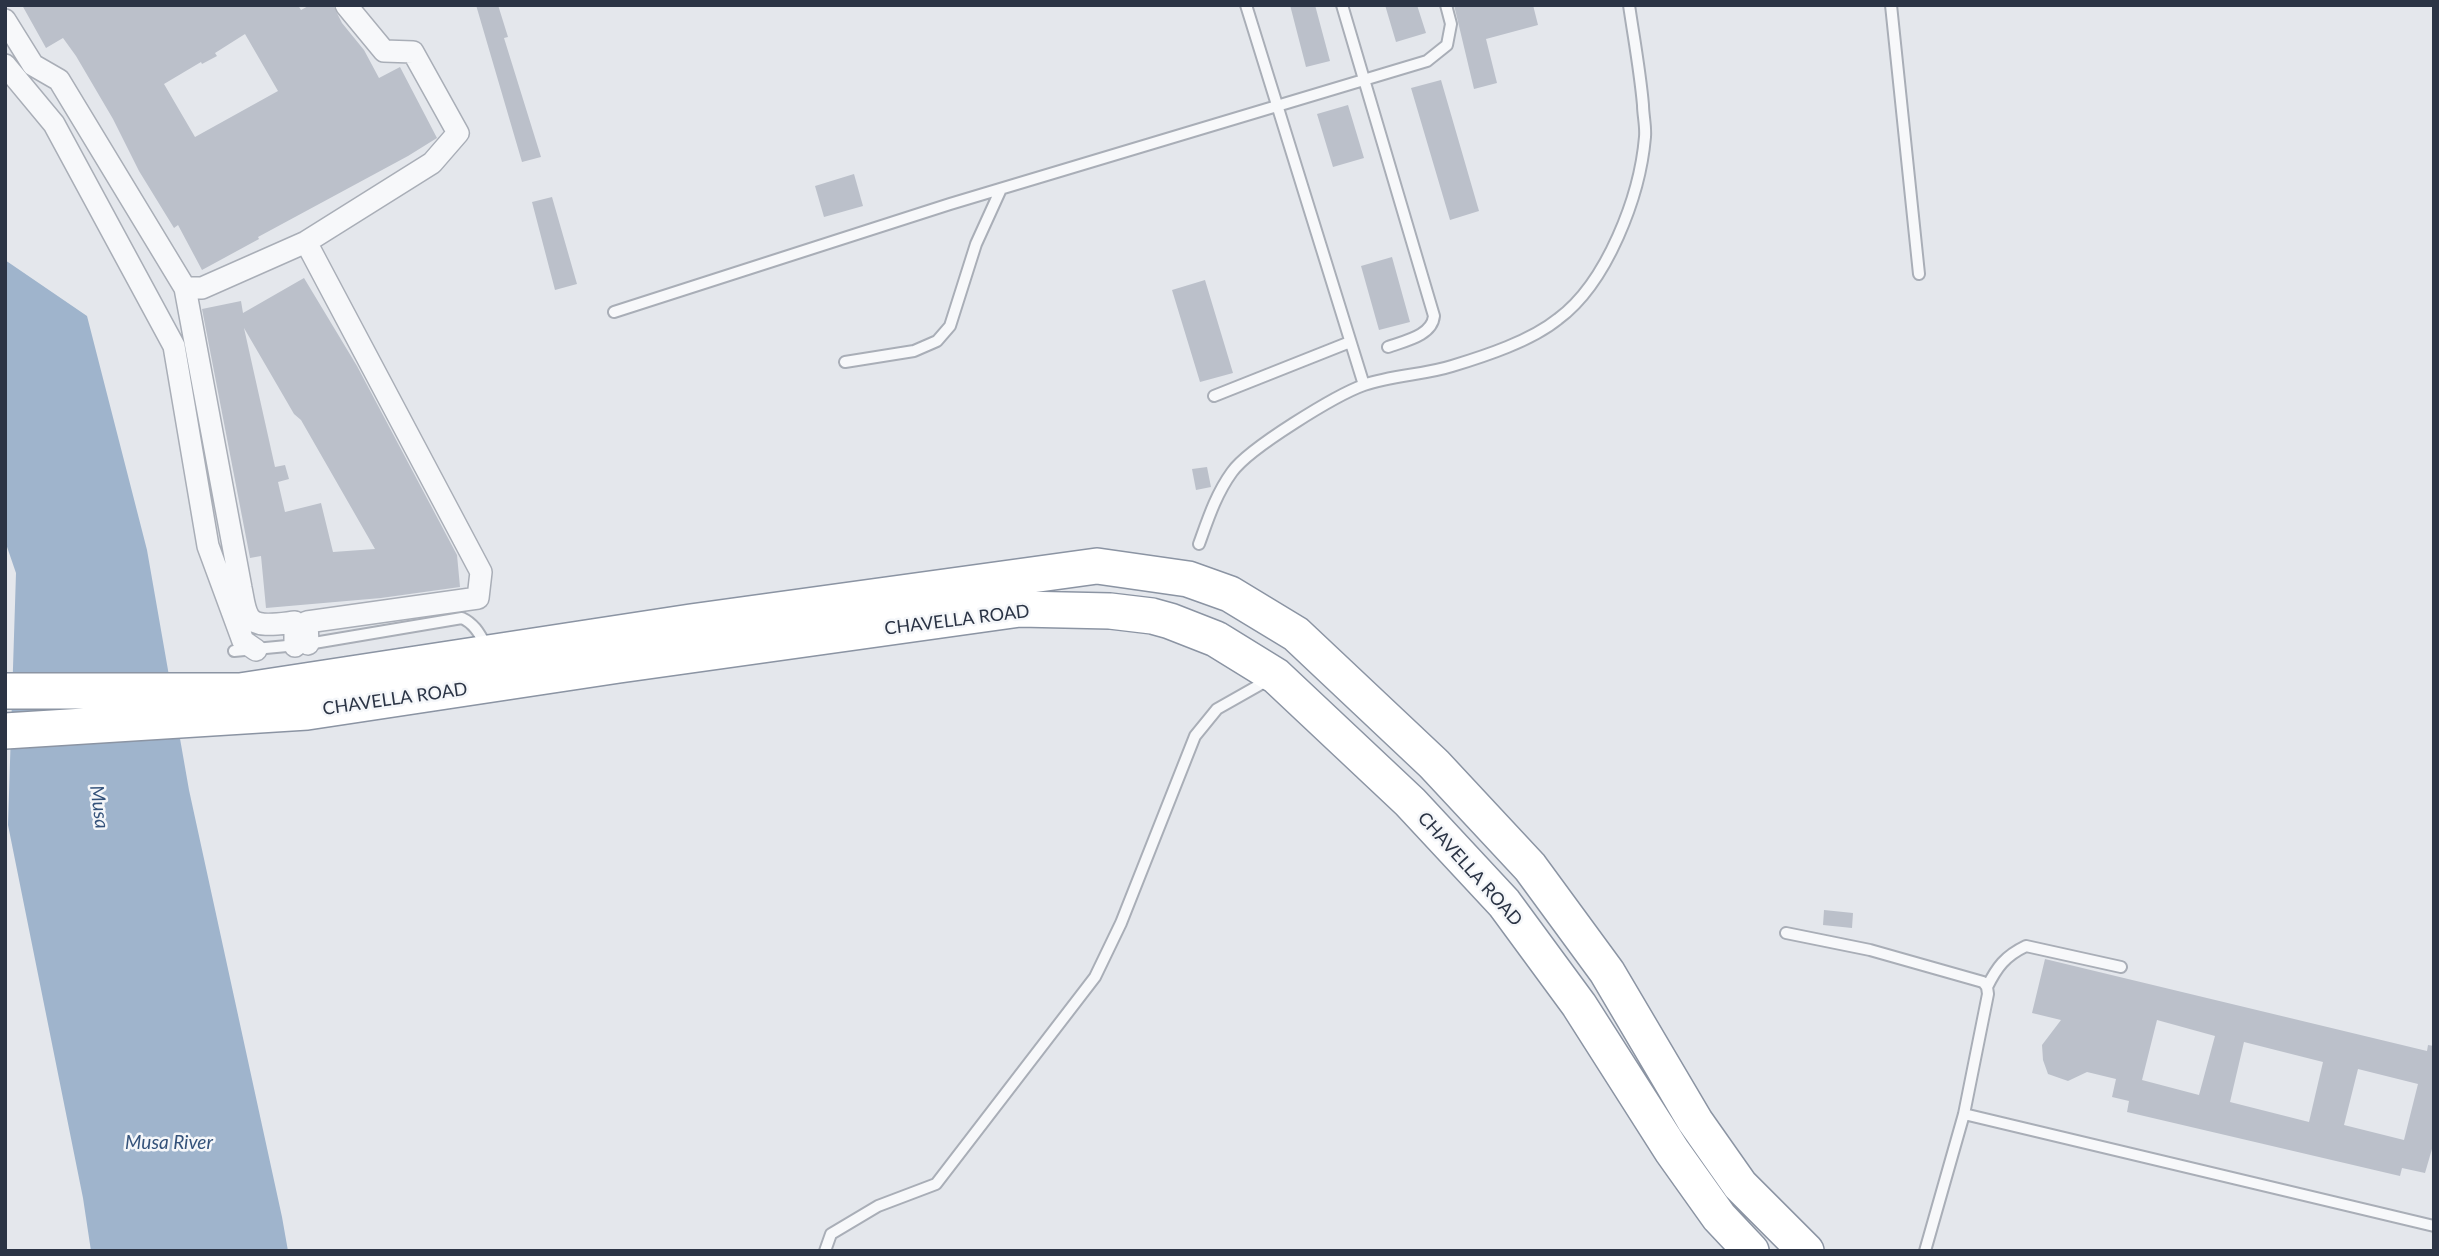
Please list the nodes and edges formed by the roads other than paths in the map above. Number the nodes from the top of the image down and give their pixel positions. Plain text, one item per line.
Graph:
1 (346, 5) edge
2 (1246, 5) edge
3 (1342, 5) edge
4 (1446, 5) edge
5 (1629, 5) edge
6 (1891, 5) edge
7 (5, 20) edge
8 (5, 65) edge
9 (1363, 81) junction
10 (1277, 108) junction
11 (1001, 189) junction
12 (306, 243) junction
13 (1919, 274) dead end
14 (185, 288) junction
15 (614, 312) dead end
16 (1350, 342) junction
17 (1388, 347) dead end
18 (845, 362) dead end
19 (1364, 385) junction
20 (1214, 396) dead end
21 (1199, 544) dead end
22 (301, 622) junction
23 (264, 624) junction
24 (301, 645) junction
25 (262, 649) junction
26 (234, 651) dead end
27 (490, 653) junction
28 (1276, 676) junction
29 (5, 691) edge
30 (304, 697) junction
31 (5, 731) edge
32 (1786, 933) dead end
33 (2121, 967) dead end
34 (1987, 987) junction
35 (1964, 1114) junction
36 (2434, 1226) edge
37 (825, 1251) edge
38 (1751, 1251) edge
39 (1806, 1251) edge
40 (1925, 1251) edge

1 - 12 street
2 - 10 lane
3 - 9 lane
4 - 9 lane
5 - 19 lane
6 - 13 lane
7 - 14 street
8 - 25 street
9 - 10 lane
9 - 17 lane
10 - 11 lane
10 - 16 lane
11 - 15 lane
11 - 18 lane
12 - 14 street
12 - 22 street
14 - 23 street
16 - 19 lane
16 - 20 lane
19 - 21 lane
22 - 23 street
22 - 24 street
23 - 25 street
24 - 25 lane
24 - 27 lane
25 - 26 lane
27 - 30 highway, CHAVELLA ROAD
27 - 39 highway, CHAVELLA ROAD
28 - 30 highway, CHAVELLA ROAD
28 - 37 lane
28 - 38 highway, CHAVELLA ROAD
29 - 30 highway
30 - 31 highway, CHAVELLA ROAD
32 - 34 lane
33 - 34 lane
34 - 35 lane
35 - 36 lane
35 - 40 lane

